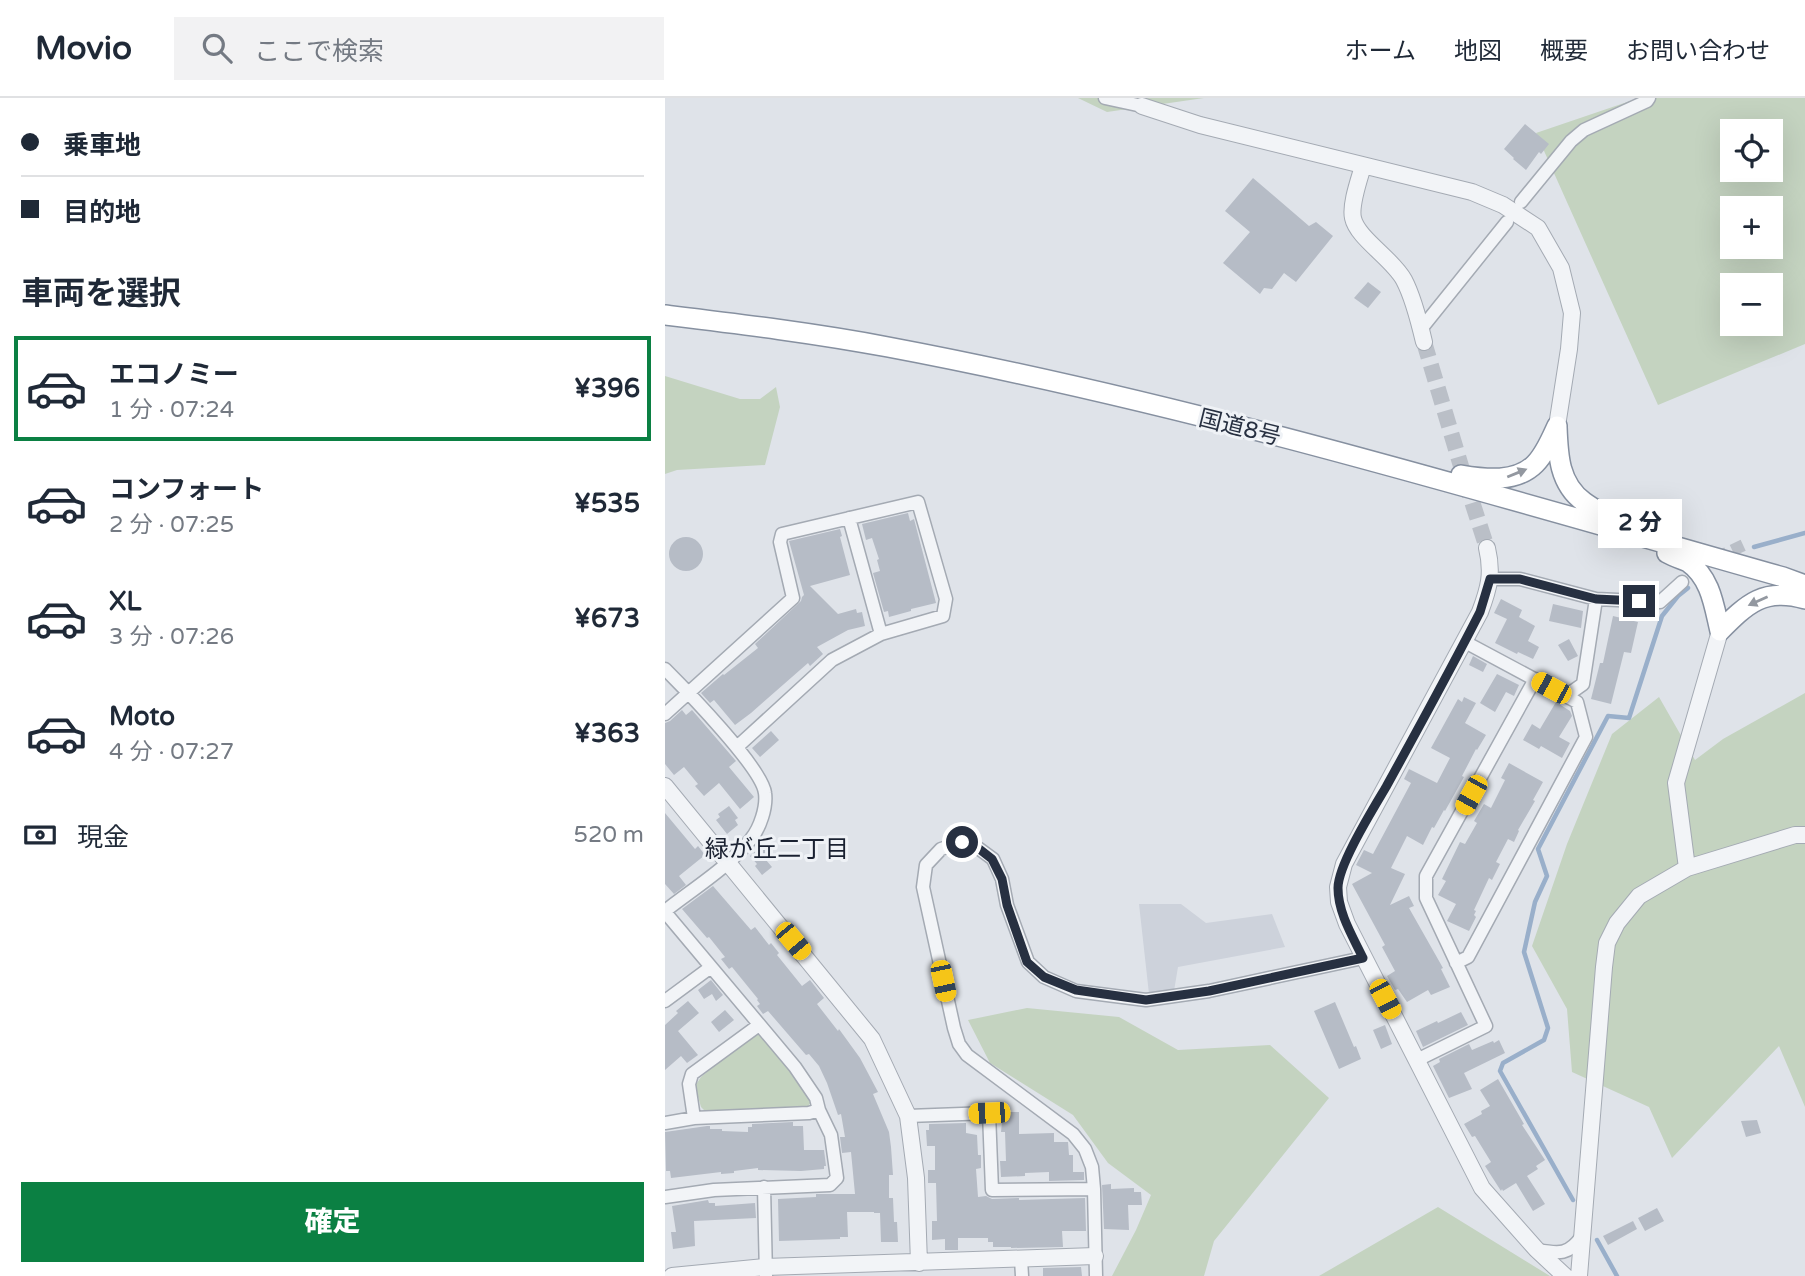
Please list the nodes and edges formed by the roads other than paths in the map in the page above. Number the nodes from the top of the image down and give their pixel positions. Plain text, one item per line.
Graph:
1 (1105, 98) edge
2 (1124, 98) edge
3 (1650, 98) edge
4 (1136, 102) edge
5 (1363, 166) junction
6 (1521, 202) dead end
7 (1507, 222) dead end
8 (665, 315) edge
9 (1422, 335) joint
10 (1557, 426) junction
11 (1354, 456) junction
12 (849, 518) junction
13 (1639, 536) junction
14 (1487, 548) tunnel mouth
15 (1490, 579) junction
16 (1682, 582) dead end
17 (1805, 585) edge
18 (1596, 599) junction
19 (1805, 599) edge
20 (1720, 631) junction
21 (881, 634) junction
22 (1465, 642) junction
23 (665, 669) edge
24 (1535, 679) junction
25 (688, 693) junction
26 (1566, 696) junction
27 (665, 714) edge
28 (737, 747) junction
29 (665, 786) edge
30 (1805, 835) edge
31 (728, 862) junction
32 (1688, 867) junction
33 (665, 912) edge
34 (1363, 958) junction
35 (1456, 962) junction
36 (711, 967) junction
37 (665, 1001) edge
38 (758, 1025) junction
39 (1417, 1060) junction
40 (819, 1110) junction
41 (908, 1116) junction
42 (694, 1118) junction
43 (665, 1123) edge
44 (764, 1187) junction
45 (1094, 1189) junction
46 (665, 1197) edge
47 (1583, 1234) junction
48 (1537, 1250) junction
49 (1095, 1256) junction
50 (1021, 1259) junction
51 (919, 1263) junction
52 (766, 1271) edge
53 (672, 1276) edge
54 (1022, 1276) edge
55 (1096, 1276) edge
56 (1565, 1276) edge
57 (1579, 1276) edge

1 - 4 street
2 - 4 street
3 - 6 street
4 - 5 street
5 - 9 street
5 - 10 street
7 - 9 street
8 - 11 highway, 国道8号
11 -> 10 highway
10 - 13 highway
11 - 13 highway, 国道8号
12 - 21 street
12 - 21 street
12 - 25 street
13 - 17 highway, 国道8号
13 - 20 highway
14 - 15 street
15 - 18 street
15 - 22 street
16 - 18 street
18 - 26 street
19 -> 20 highway
20 - 32 street
21 - 28 street
22 - 24 street
22 - 34 street
23 - 25 street
24 - 26 street
24 - 35 street
25 - 27 street
25 - 28 street
26 - 35 street
28 - 31 street
29 - 31 street
30 - 32 street
31 - 33 street
31 - 41 street
32 - 47 street
33 - 36 street
34 - 39 street
34 - 45 street
35 - 39 street
36 - 37 street
36 - 38 street
38 - 40 street
38 - 42 street
39 - 48 street
40 - 42 street
40 - 44 street
41 - 45 street
41 - 51 street
42 - 43 street
44 - 46 street
44 - 52 street
45 - 49 street
47 - 48 street
47 - 57 street
48 - 56 street
49 - 50 street
49 - 55 street
50 - 51 street
50 - 54 street
51 - 52 street
52 - 53 street

